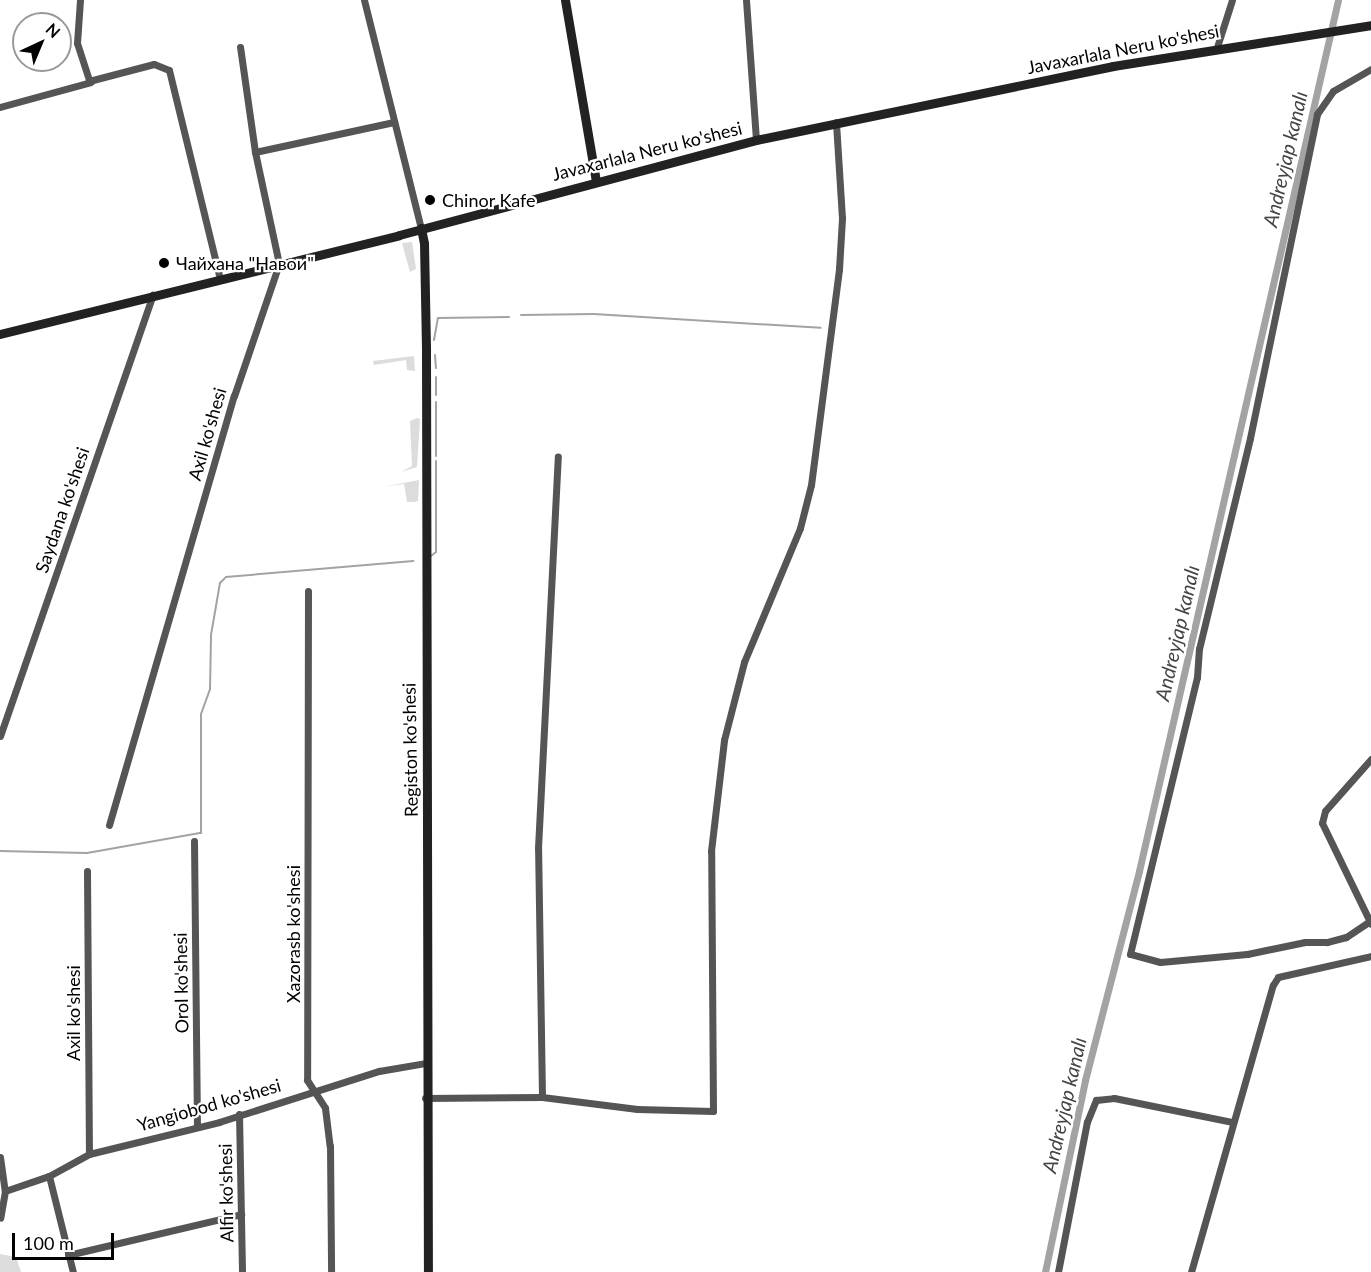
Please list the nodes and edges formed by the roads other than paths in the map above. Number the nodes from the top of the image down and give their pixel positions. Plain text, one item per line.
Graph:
1 (80, 0) edge
2 (364, 0) edge
3 (565, 0) edge
4 (746, 0) edge
5 (1232, 0) edge
6 (1371, 25) edge
7 (240, 47) dead end
8 (1217, 47) junction
9 (1371, 69) edge
10 (91, 82) junction
11 (0, 107) edge
12 (394, 122) junction
13 (836, 122) junction
14 (756, 140) junction
15 (255, 152) junction
16 (596, 181) junction
17 (421, 228) junction
18 (279, 264) junction
19 (220, 279) junction
20 (153, 295) junction
21 (0, 334) edge
22 (558, 457) dead end
23 (308, 591) dead end
24 (0, 736) edge
25 (1371, 759) edge
26 (109, 825) dead end
27 (194, 841) dead end
28 (87, 871) dead end
29 (1370, 923) edge
30 (1371, 956) edge
31 (426, 1063) junction
32 (313, 1089) junction
33 (542, 1097) junction
34 (425, 1098) junction
35 (239, 1114) junction
36 (1232, 1122) junction
37 (197, 1125) junction
38 (88, 1154) junction
39 (0, 1157) edge
40 (49, 1176) junction
41 (5, 1191) junction
42 (241, 1214) junction
43 (1, 1218) edge
44 (69, 1255) junction
45 (73, 1272) edge
46 (242, 1272) edge
47 (331, 1272) edge
48 (428, 1272) edge
49 (1058, 1272) edge
50 (1191, 1272) edge

1 - 10 street
2 - 12 street
3 - 16 street
4 - 14 street
5 - 8 street
6 - 8 street, Javaxarlala Neru ko'shesi
7 - 15 street
8 - 13 street, Javaxarlala Neru ko'shesi
9 - 29 street
10 - 11 street
10 - 19 street
12 - 15 street
12 - 17 street
13 - 14 street, Javaxarlala Neru ko'shesi
13 - 33 street
14 - 16 street, Javaxarlala Neru ko'shesi
15 - 18 street
16 - 17 street, Javaxarlala Neru ko'shesi
17 - 18 street, Javaxarlala Neru ko'shesi
17 - 31 street, Registon ko'shesi
18 - 19 street, Javaxarlala Neru ko'shesi
18 - 26 street, Axil ko'shesi
19 - 20 street, Javaxarlala Neru ko'shesi
20 - 21 street, Javaxarlala Neru ko'shesi
20 - 24 street, Saydana ko'shesi
22 - 33 street
23 - 32 street, Xazorasb ko'shesi
25 - 29 street
27 - 37 street, Orol ko'shesi
28 - 38 street, Axil ko'shesi
30 - 36 street
31 - 32 street, Yangiobod ko'shesi
31 - 34 street, Registon ko'shesi
32 - 35 street, Yangiobod ko'shesi
32 - 47 street, Xazorasb ko'shesi
33 - 34 street
34 - 48 street, Registon ko'shesi
35 - 37 street, Yangiobod ko'shesi
35 - 42 street, Alfir ko'shesi
36 - 49 street
36 - 50 street
37 - 38 street, Yangiobod ko'shesi
38 - 40 street, Yangiobod ko'shesi
39 - 41 street
40 - 41 street, Yangiobod ko'shesi
40 - 44 street
41 - 43 street
42 - 44 street
42 - 46 street, Alfir ko'shesi
44 - 45 street

